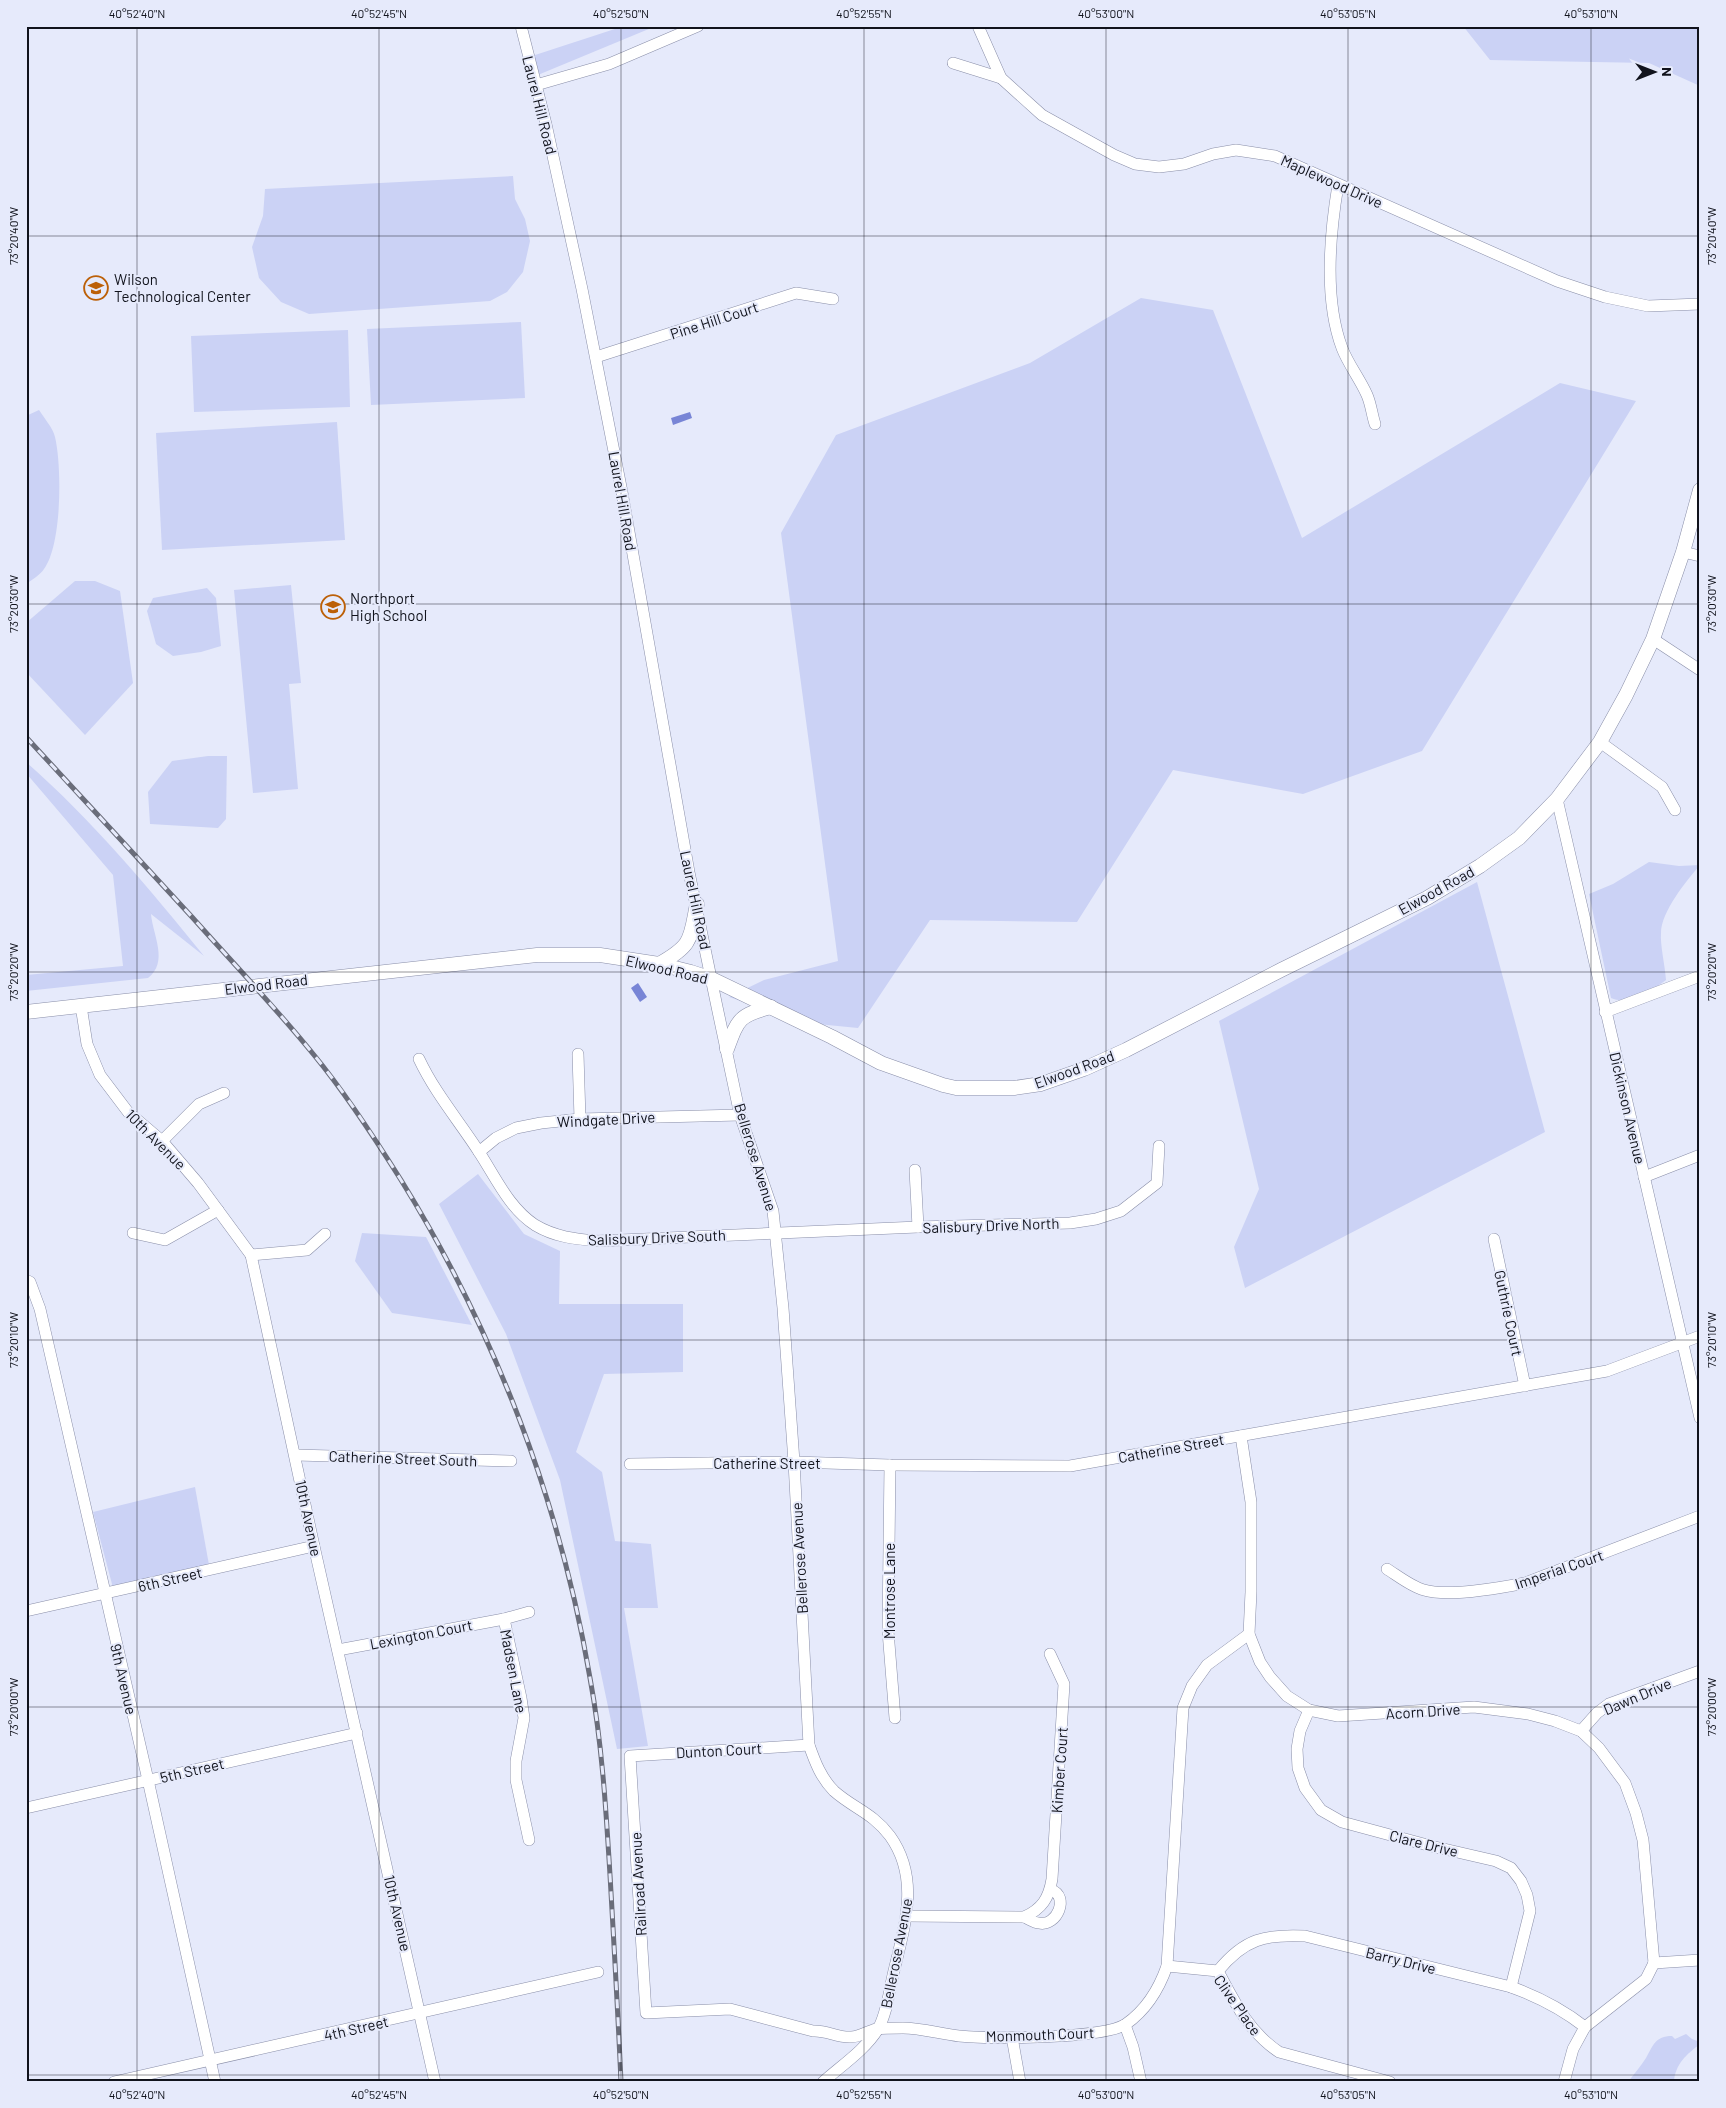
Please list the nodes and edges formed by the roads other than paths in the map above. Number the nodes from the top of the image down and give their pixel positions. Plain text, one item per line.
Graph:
1 (520, 26) edge
2 (698, 26) edge
3 (978, 26) edge
4 (953, 63) dead end
5 (1002, 78) junction
6 (536, 85) junction
7 (1338, 184) junction
8 (833, 299) dead end
9 (1700, 304) edge
10 (596, 357) junction
11 (1375, 424) dead end
12 (1700, 490) edge
13 (1683, 552) junction
14 (1700, 556) edge
15 (1654, 640) junction
16 (1700, 670) edge
17 (1600, 742) junction
18 (1557, 799) junction
19 (1674, 810) dead end
20 (697, 904) junction
21 (659, 964) junction
22 (1700, 976) edge
23 (712, 979) junction
24 (81, 1006) junction
25 (771, 1007) junction
26 (26, 1012) edge
27 (1605, 1012) junction
28 (727, 1049) junction
29 (578, 1054) dead end
30 (419, 1059) dead end
31 (224, 1093) dead end
32 (740, 1115) junction
33 (580, 1118) junction
34 (162, 1140) junction
35 (1159, 1146) dead end
36 (479, 1152) junction
37 (1700, 1155) edge
38 (915, 1170) dead end
39 (1644, 1177) junction
40 (218, 1210) junction
41 (918, 1227) junction
42 (132, 1233) dead end
43 (777, 1233) junction
44 (326, 1234) dead end
45 (1494, 1239) dead end
46 (251, 1255) junction
47 (26, 1280) edge
48 (1700, 1336) edge
49 (1682, 1343) junction
50 (1525, 1386) junction
51 (1700, 1418) edge
52 (1241, 1436) junction
53 (296, 1455) junction
54 (511, 1462) dead end
55 (794, 1462) junction
56 (630, 1464) dead end
57 (890, 1465) junction
58 (1700, 1516) edge
59 (314, 1546) junction
60 (1387, 1569) dead end
61 (105, 1594) junction
62 (26, 1612) edge
63 (528, 1612) dead end
64 (504, 1619) junction
65 (1248, 1634) junction
66 (338, 1650) junction
67 (1050, 1654) dead end
68 (1700, 1671) edge
69 (1308, 1710) junction
70 (894, 1718) dead end
71 (1581, 1731) junction
72 (357, 1733) junction
73 (809, 1745) junction
74 (630, 1756) joint
75 (148, 1780) junction
76 (26, 1808) edge
77 (528, 1840) dead end
78 (1050, 1890) junction
79 (907, 1916) junction
80 (1024, 1917) junction
81 (1700, 1960) edge
82 (1654, 1963) junction
83 (1167, 1966) junction
84 (1218, 1971) junction
85 (598, 1972) dead end
86 (1512, 1987) junction
87 (420, 2012) junction
88 (646, 2013) joint
89 (1125, 2025) junction
90 (1585, 2027) junction
91 (878, 2029) junction
92 (1012, 2037) junction
93 (210, 2060) junction
94 (114, 2082) edge
95 (215, 2082) edge
96 (436, 2082) edge
97 (823, 2082) edge
98 (1020, 2082) edge
99 (1141, 2082) edge
100 (1390, 2082) edge
101 (1564, 2082) edge

1 - 6 street, Laurel Hill Road
2 - 6 street
3 - 5 street, Maplewood Drive
4 - 5 street
5 - 7 street, Maplewood Drive
6 - 10 street, Laurel Hill Road
7 - 9 street, Maplewood Drive
7 - 11 street
8 - 10 street, Pine Hill Court
10 - 20 street, Laurel Hill Road
12 - 13 main road, Elwood Road
13 - 14 street
13 - 15 main road, Elwood Road
15 - 16 street
15 - 17 main road, Elwood Road
17 - 18 main road, Elwood Road
17 - 19 street
18 - 25 main road, Elwood Road
18 - 27 street, Dickinson Avenue
20 - 21 main road
20 - 23 street, Laurel Hill Road
21 - 23 main road, Elwood Road
21 - 24 main road, Elwood Road
22 - 27 street
23 - 25 main road, Elwood Road
23 - 28 street, Bellerose Avenue
24 - 26 main road, Elwood Road
24 - 34 street, 10th Avenue
25 - 28 main road
27 - 39 street, Dickinson Avenue
28 - 32 street, Bellerose Avenue
29 - 33 street
30 - 36 street, Salisbury Drive South
31 - 34 street
32 - 33 street, Windgate Drive
32 - 43 street, Bellerose Avenue
33 - 36 street, Windgate Drive
34 - 40 street, 10th Avenue
35 - 41 street, Salisbury Drive North
36 - 43 street, Salisbury Drive South
37 - 39 street
38 - 41 street
39 - 49 street, Dickinson Avenue
40 - 42 street
40 - 46 street, 10th Avenue
41 - 43 street, Salisbury Drive North
43 - 55 street, Bellerose Avenue
44 - 46 street
45 - 50 street, Guthrie Court
46 - 53 street, 10th Avenue
47 - 61 street, 9th Avenue
48 - 49 street, Catherine Street
49 - 50 street, Catherine Street
49 - 51 street, Dickinson Avenue
50 - 52 street, Catherine Street
52 - 57 street, Catherine Street
52 - 65 street, Acorn Drive
53 - 54 street, Catherine Street South
53 - 59 street, 10th Avenue
55 - 56 street, Catherine Street
55 - 57 street, Catherine Street
55 - 73 street, Bellerose Avenue
57 - 70 street, Montrose Lane
58 - 60 street, Imperial Court
59 - 61 street, 6th Street
59 - 66 street, 10th Avenue
61 - 62 street, 6th Street
61 - 75 street, 9th Avenue
63 - 64 street, Lexington Court
64 - 66 street, Lexington Court
64 - 77 street, Madsen Lane
65 - 69 street, Acorn Drive
65 - 83 street, Monmouth Court
66 - 72 street, 10th Avenue
67 - 78 street, Kimber Court
68 - 71 street, Dawn Drive
69 - 71 street, Acorn Drive
69 - 86 street, Clare Drive
71 - 82 street, Acorn Drive
72 - 75 street, 5th Street
72 - 87 street, 10th Avenue
73 - 74 street, Dunton Court
73 - 79 street, Bellerose Avenue
74 - 88 street, Railroad Avenue
75 - 76 street, 5th Street
75 - 93 street, 9th Avenue
78 - 80 street
78 - 80 street, Kimber Court
79 - 80 street, Kimber Court
79 - 91 street, Bellerose Avenue
81 - 82 street
82 - 90 street
83 - 84 street, Clive Place
83 - 89 street, Monmouth Court
84 - 86 street, Barry Drive
84 - 100 street, Clive Place
85 - 87 street, 4th Street
86 - 90 street, Barry Drive
87 - 93 street, 4th Street
87 - 96 street, 10th Avenue
88 - 91 street, Monmouth Court
89 - 92 street, Monmouth Court
89 - 99 street
90 - 101 street
91 - 92 street, Monmouth Court
91 - 97 street, Bellerose Avenue
92 - 98 street
93 - 94 street, 4th Street
93 - 95 street, 9th Avenue

